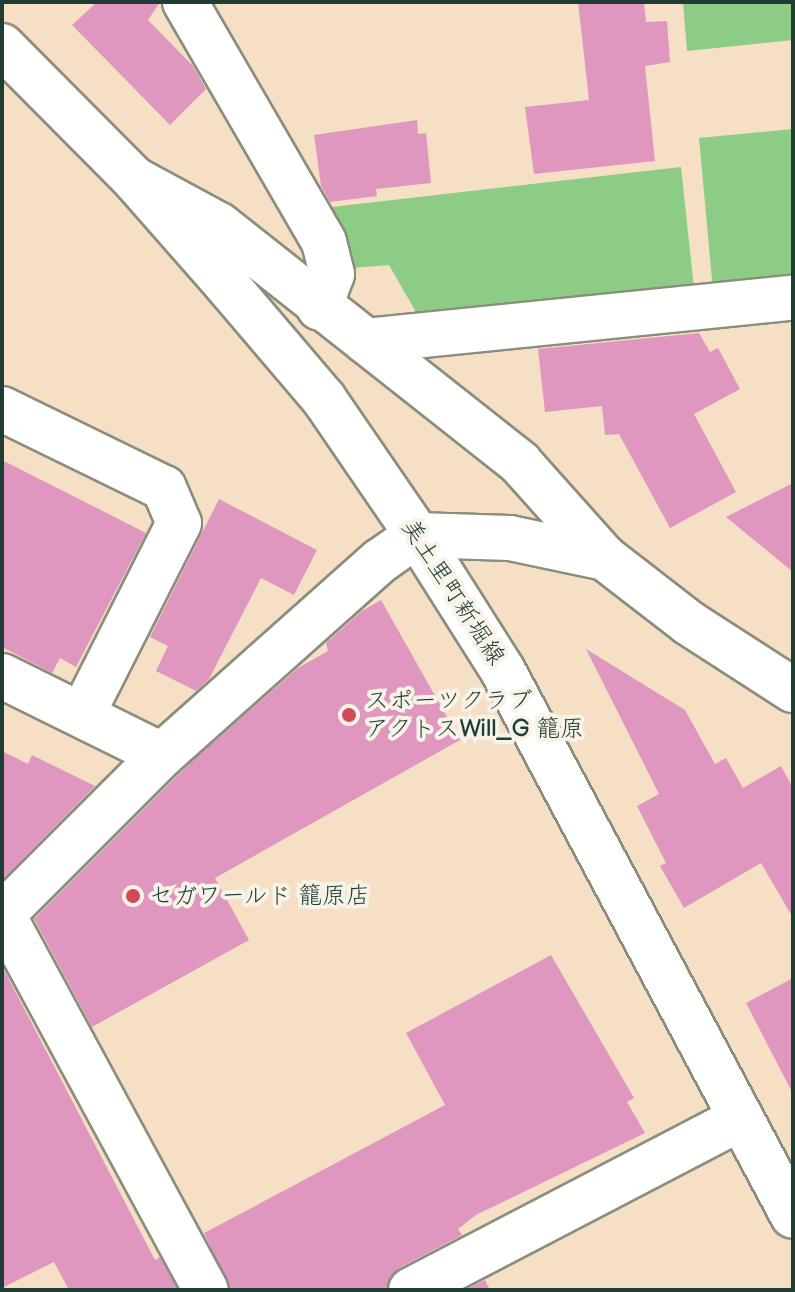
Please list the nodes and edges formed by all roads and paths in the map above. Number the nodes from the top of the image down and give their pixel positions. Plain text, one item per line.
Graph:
1 (185, 2) edge
2 (2, 46) edge
3 (134, 179) junction
4 (793, 298) edge
5 (319, 308) junction
6 (366, 341) junction
7 (2, 409) edge
8 (417, 535) junction
9 (605, 558) junction
10 (2, 676) edge
11 (793, 690) edge
12 (82, 715) junction
13 (162, 755) junction
14 (2, 915) edge
15 (741, 1118) junction
16 (793, 1216) edge
17 (206, 1290) edge
18 (411, 1290) edge

1 - 5 street
2 - 3 street, 美土里町新堀線
3 - 5 street
3 - 8 street, 美土里町新堀線
4 - 6 street
5 - 6 street
6 - 9 street
7 - 12 street
8 - 9 street
8 - 13 street
8 - 15 street, 美土里町新堀線
9 - 11 street
10 - 12 street
12 - 13 street
13 - 14 street
14 - 17 street
15 - 16 street, 美土里町新堀線
15 - 18 street

